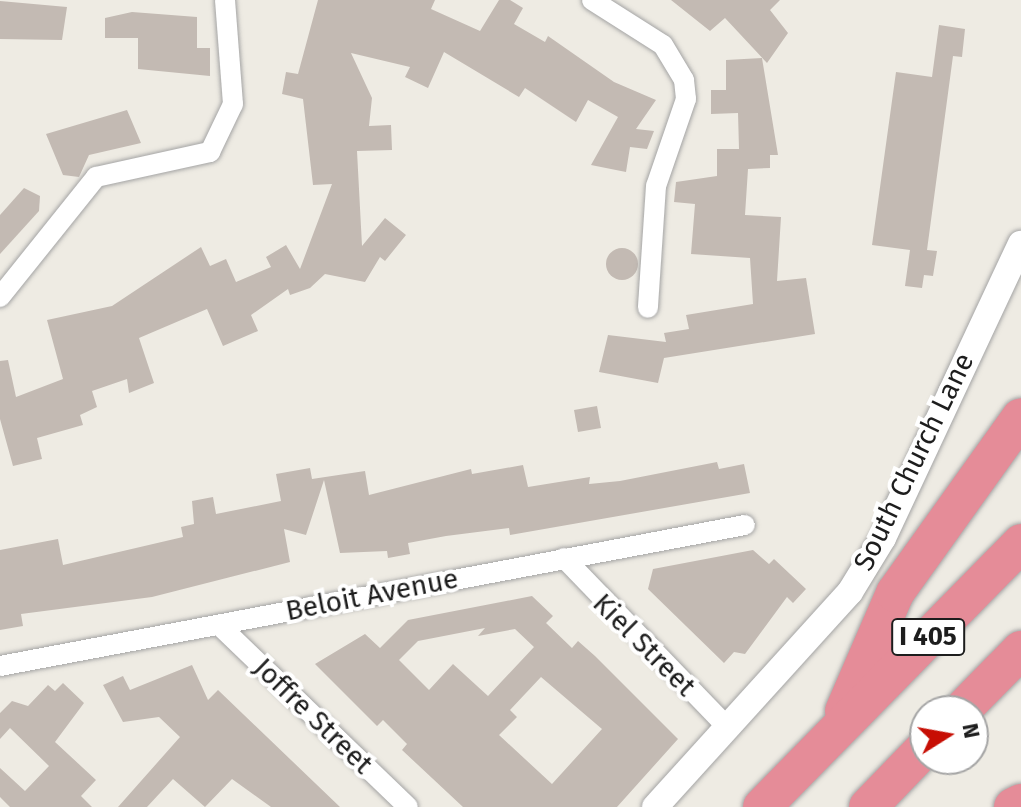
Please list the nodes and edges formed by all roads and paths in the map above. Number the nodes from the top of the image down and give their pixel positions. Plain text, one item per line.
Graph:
1 (225, 0) edge
2 (592, 0) edge
3 (1021, 244) edge
4 (0, 297) edge
5 (648, 308) dead end
6 (1021, 417) edge
7 (745, 525) dead end
8 (1021, 543) edge
9 (564, 558) junction
10 (1021, 576) edge
11 (219, 625) junction
12 (1021, 650) edge
13 (0, 666) edge
14 (977, 695) edge
15 (728, 728) junction
16 (835, 731) junction
17 (909, 765) edge
18 (1021, 803) edge
19 (408, 807) edge
20 (655, 807) edge
21 (762, 807) edge
22 (796, 807) edge
23 (868, 807) edge
24 (1013, 807) edge

1 - 4 street
2 - 5 street
3 - 15 street, South Church Lane
6 - 16 highway
7 - 9 street, Beloit Avenue
8 - 16 highway, I 405
9 - 11 street, Beloit Avenue
9 - 15 street, Kiel Street
10 - 22 highway
11 - 13 street, Beloit Avenue
11 - 19 street, Joffre Street
12 - 14 highway, I 405
15 - 20 street, South Church Lane
16 - 21 highway, I 405
17 - 23 highway
18 - 24 highway

